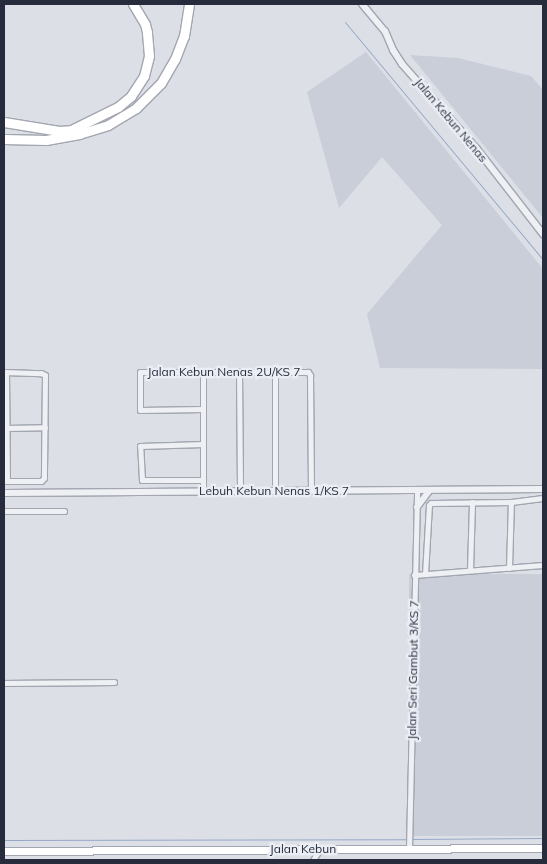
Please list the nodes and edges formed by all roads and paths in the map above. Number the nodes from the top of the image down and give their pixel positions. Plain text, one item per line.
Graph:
1 (133, 4) edge
2 (362, 4) edge
3 (189, 5) edge
4 (132, 104) dead end
5 (4, 122) edge
6 (71, 130) junction
7 (4, 139) edge
8 (543, 234) edge
9 (5, 372) edge
10 (203, 372) junction
11 (239, 372) junction
12 (275, 372) junction
13 (203, 409) junction
14 (44, 427) junction
15 (6, 428) junction
16 (203, 444) junction
17 (203, 480) junction
18 (5, 481) edge
19 (240, 490) junction
20 (311, 490) junction
21 (543, 490) edge
22 (203, 491) junction
23 (275, 491) junction
24 (428, 491) junction
25 (405, 492) junction
26 (417, 492) junction
27 (4, 493) edge
28 (543, 498) edge
29 (472, 502) junction
30 (511, 502) junction
31 (417, 507) junction
32 (4, 511) edge
33 (64, 511) dead end
34 (543, 565) edge
35 (509, 568) junction
36 (470, 570) junction
37 (424, 574) junction
38 (414, 575) junction
39 (114, 682) dead end
40 (4, 684) edge
41 (409, 842) junction
42 (543, 848) edge
43 (320, 849) junction
44 (4, 850) edge
45 (313, 860) edge

1 - 6 highway
2 - 8 street, Jalan Kebun Nenas
3 - 7 highway
4 - 6 highway
5 - 6 highway
9 - 14 street
9 - 15 street
10 - 11 street, Jalan Kebun Nenas 2U/KS 7
10 - 13 street
10 - 13 street, Jalan Kebun Nenas 2U/KS 7
11 - 12 street, Jalan Kebun Nenas 2U/KS 7
11 - 19 street
12 - 20 street, Jalan Kebun Nenas 2U/KS 7
12 - 23 street
13 - 16 street
14 - 15 street
14 - 18 street
15 - 18 street
16 - 17 street
16 - 17 street
17 - 22 street
19 - 22 street, Lebuh Kebun Nenas 1/KS 7
19 - 23 street, Lebuh Kebun Nenas 1/KS 7
20 - 23 street, Lebuh Kebun Nenas 1/KS 7
20 - 25 street, Lebuh Kebun Nenas 1/KS 7
21 - 24 street, Lebuh Kebun Nenas 1/KS 7
22 - 27 street, Lebuh Kebun Nenas 1/KS 7
24 - 26 street, Lebuh Kebun Nenas 1/KS 7
24 - 31 street
25 - 26 street, Lebuh Kebun Nenas 1/KS 7
25 - 31 street
26 - 31 street, Jalan Seri Gambut 3/KS 7
28 - 30 street
29 - 30 street
29 - 36 street
29 - 37 street
30 - 35 street
31 - 38 street, Jalan Seri Gambut 3/KS 7
32 - 33 street
34 - 35 street
35 - 36 street
36 - 37 street
37 - 38 street
38 - 41 street, Jalan Seri Gambut 3/KS 7
39 - 40 street
41 - 42 main road, Jalan Kebun
41 - 43 main road, Jalan Kebun
43 - 44 main road, Jalan Kebun
43 - 45 street

